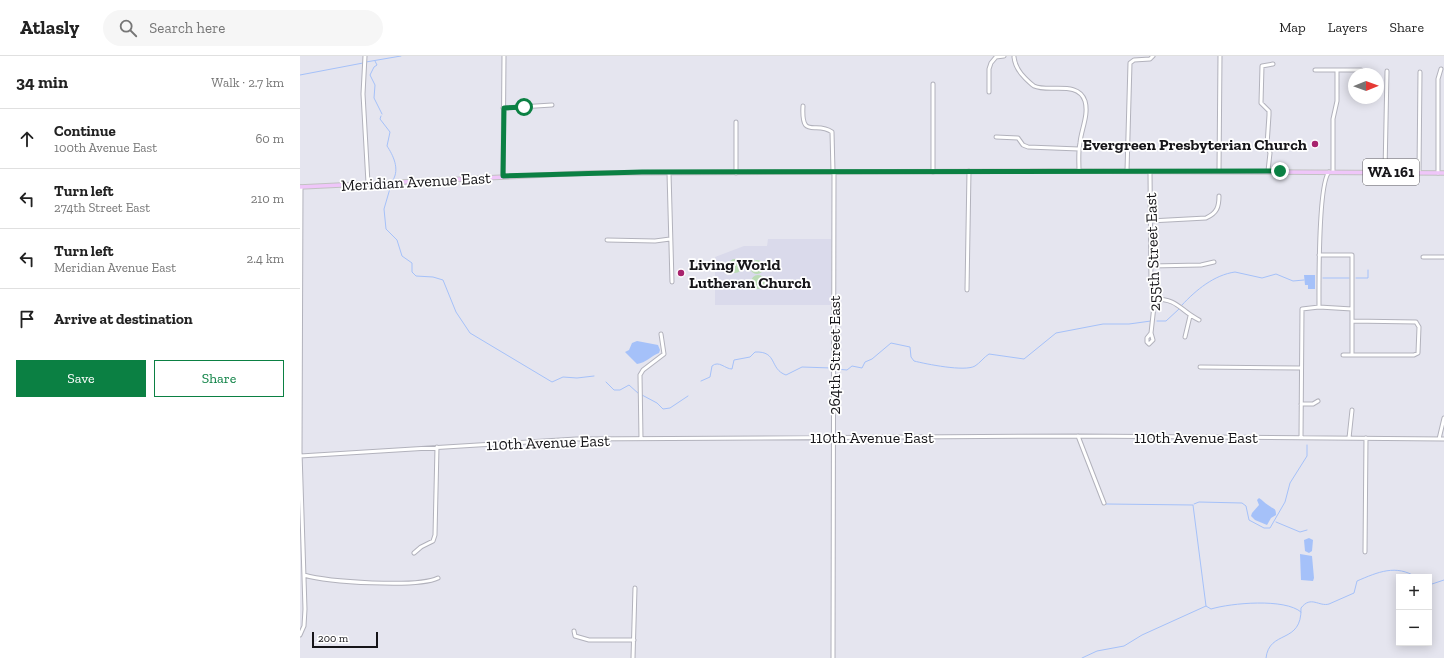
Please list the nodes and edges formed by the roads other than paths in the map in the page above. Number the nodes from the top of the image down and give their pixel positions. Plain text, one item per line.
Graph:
1 (365, 56) edge
2 (504, 56) edge
3 (1004, 56) edge
4 (1013, 56) edge
5 (1153, 56) edge
6 (1220, 56) edge
7 (1272, 64) dead end
8 (1315, 70) dead end
9 (1337, 70) junction
10 (1348, 70) edge
11 (1442, 70) dead end
12 (1387, 71) dead end
13 (1420, 72) dead end
14 (933, 84) dead end
15 (989, 92) dead end
16 (552, 105) dead end
17 (804, 106) dead end
18 (504, 108) junction
19 (736, 122) dead end
20 (996, 138) dead end
21 (1079, 149) junction
22 (969, 171) junction
23 (1079, 171) junction
24 (1127, 171) junction
25 (1219, 171) junction
26 (1268, 171) junction
27 (669, 172) junction
28 (736, 172) junction
29 (834, 172) junction
30 (933, 172) junction
31 (1150, 172) junction
32 (1331, 172) junction
33 (1385, 172) junction
34 (1419, 172) junction
35 (1438, 173) junction
36 (1444, 173) edge
37 (503, 176) junction
38 (368, 183) junction
39 (300, 187) edge
40 (1219, 196) dead end
41 (1150, 221) junction
42 (670, 239) junction
43 (607, 240) dead end
44 (1319, 255) junction
45 (1423, 257) dead end
46 (1444, 257) edge
47 (1214, 262) dead end
48 (1151, 266) junction
49 (672, 282) dead end
50 (967, 290) dead end
51 (1154, 299) junction
52 (1319, 307) junction
53 (1352, 309) junction
54 (1190, 316) junction
55 (1199, 320) dead end
56 (1352, 321) junction
57 (1152, 333) dead end
58 (661, 334) dead end
59 (1185, 337) dead end
60 (1343, 355) dead end
61 (1352, 355) junction
62 (1200, 367) dead end
63 (1301, 368) junction
64 (1318, 401) dead end
65 (1301, 404) junction
66 (1352, 410) dead end
67 (1444, 418) edge
68 (1078, 436) junction
69 (833, 438) junction
70 (1301, 438) junction
71 (1349, 438) junction
72 (1366, 438) junction
73 (641, 439) junction
74 (1439, 439) junction
75 (1444, 439) edge
76 (438, 447) junction
77 (300, 456) edge
78 (1104, 503) dead end
79 (301, 520) edge
80 (1365, 552) dead end
81 (414, 553) dead end
82 (304, 576) junction
83 (438, 578) dead end
84 (635, 588) dead end
85 (574, 631) dead end
86 (300, 636) edge
87 (634, 640) junction
88 (633, 658) edge
89 (833, 658) edge

1 - 38 street
2 - 18 street
3 - 15 street
4 - 21 street
5 - 24 street
6 - 25 street
7 - 26 street
8 - 9 street
9 - 10 street
9 - 32 street
11 - 35 street
12 - 33 street
13 - 34 street
14 - 30 street
16 - 18 street
17 - 29 street, 264th Street East
18 - 37 street
19 - 28 street
20 - 21 street
21 - 23 street
22 - 23 main road, Meridian Avenue East / WA 161
22 - 30 main road, Meridian Avenue East / WA 161
22 - 50 street
23 - 24 main road, Meridian Avenue East / WA 161
24 - 31 main road, Meridian Avenue East / WA 161
25 - 26 main road, Meridian Avenue East / WA 161
25 - 31 main road, Meridian Avenue East / WA 161
26 - 32 main road, Meridian Avenue East / WA 161
27 - 28 main road, Meridian Avenue East / WA 161
27 - 37 main road, Meridian Avenue East / WA 161
27 - 42 street
28 - 29 main road, Meridian Avenue East / WA 161
29 - 30 main road, Meridian Avenue East / WA 161
29 - 69 street, 264th Street East
31 - 41 street, 255th Street East
32 - 33 main road, Meridian Avenue East / WA 161
32 - 44 street
33 - 34 main road, Meridian Avenue East / WA 161
34 - 35 main road, Meridian Avenue East / WA 161
35 - 36 main road, Meridian Avenue East / WA 161
37 - 38 main road, Meridian Avenue East / WA 161
38 - 39 main road, Meridian Avenue East / WA 161
39 - 77 street
40 - 41 street
41 - 48 street, 255th Street East
42 - 43 street
42 - 49 street
44 - 52 street
44 - 53 street
45 - 46 street
47 - 48 street
48 - 51 street, 255th Street East
51 - 54 street
51 - 57 street, 255th Street East
52 - 53 street
52 - 63 street
53 - 56 street
54 - 55 street
54 - 59 street
56 - 61 street
56 - 61 street
58 - 73 street
60 - 61 street
62 - 63 street
63 - 65 street
64 - 65 street
65 - 70 street
66 - 71 street
67 - 74 street
68 - 69 street, 110th Avenue East
68 - 70 street, 110th Avenue East
68 - 78 street
69 - 73 street, 110th Avenue East
69 - 89 street, 264th Street East
70 - 71 street, 110th Avenue East
71 - 72 street, 110th Avenue East
72 - 74 street, 110th Avenue East
72 - 80 street
73 - 76 street, 110th Avenue East
74 - 75 street, 110th Avenue East
76 - 77 street, 110th Avenue East
76 - 81 street
77 - 79 street
79 - 82 street
82 - 83 street
82 - 86 street
84 - 87 street
85 - 87 street
87 - 88 street

